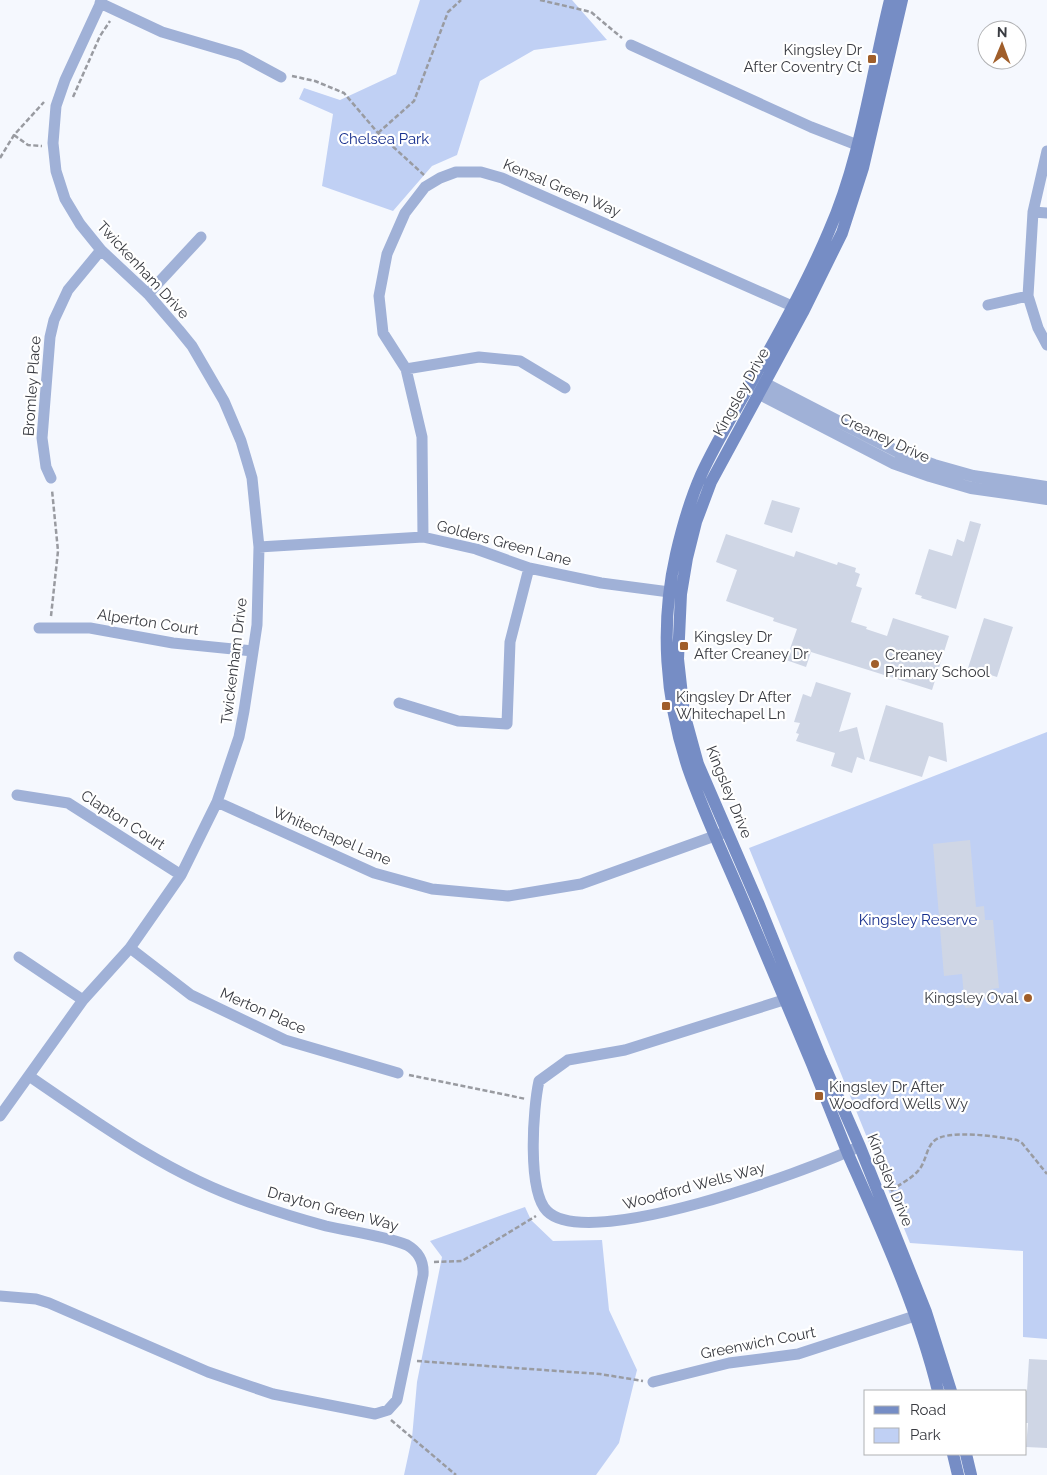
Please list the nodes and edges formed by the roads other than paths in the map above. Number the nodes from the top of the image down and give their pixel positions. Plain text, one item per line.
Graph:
1 (890, 0) edge
2 (902, 0) edge
3 (101, 2) edge
4 (631, 45) road end
5 (283, 76) road end
6 (863, 147) junction
7 (1047, 151) edge
8 (1033, 212) junction
9 (1047, 213) edge
10 (201, 237) dead end
11 (101, 250) junction
12 (148, 294) junction
13 (1028, 296) junction
14 (988, 305) dead end
15 (798, 309) junction
16 (1047, 345) edge
17 (406, 368) junction
18 (756, 386) junction
19 (565, 388) dead end
20 (51, 478) road end
21 (1047, 487) edge
22 (1047, 499) edge
23 (423, 537) junction
24 (259, 547) junction
25 (529, 568) junction
26 (675, 593) junction
27 (44, 628) road end
28 (253, 651) junction
29 (399, 703) dead end
30 (17, 795) dead end
31 (217, 802) junction
32 (721, 834) junction
33 (181, 874) junction
34 (130, 948) junction
35 (19, 956) dead end
36 (790, 998) junction
37 (83, 1000) junction
38 (398, 1073) road end
39 (29, 1076) junction
40 (0, 1116) edge
41 (860, 1146) junction
42 (848, 1152) junction
43 (0, 1296) edge
44 (920, 1314) junction
45 (653, 1382) road end
46 (938, 1390) edge
47 (951, 1390) edge
48 (953, 1455) edge
49 (966, 1455) edge
50 (958, 1475) edge
51 (971, 1475) edge

1 - 6 main road, Kingsley Drive
2 - 6 main road, Kingsley Drive
3 - 5 street
3 - 11 street, Twickenham Drive
4 - 6 street
6 - 15 main road, Kingsley Drive
7 - 8 street
8 - 9 street
8 - 13 street
10 - 12 street
11 - 12 street, Twickenham Drive
11 - 20 street, Bromley Place
12 - 24 street, Twickenham Drive
13 - 14 street
13 - 16 street
15 - 17 street, Kensal Green Way
15 - 18 main road, Kingsley Drive
17 - 19 street
17 - 23 street, Kensal Green Way
18 - 21 street, Creaney Drive
18 - 22 street, Creaney Drive
18 - 26 main road, Kingsley Drive
23 - 24 street, Golders Green Lane
23 - 25 street, Golders Green Lane
24 - 28 street, Twickenham Drive
25 - 26 street, Golders Green Lane
25 - 29 street
26 - 32 main road, Kingsley Drive
27 - 28 street, Alperton Court
28 - 31 street, Twickenham Drive
30 - 33 street, Clapton Court
31 - 32 street, Whitechapel Lane
31 - 33 street, Twickenham Drive
32 - 36 main road, Kingsley Drive
33 - 34 street, Twickenham Drive
34 - 37 street, Twickenham Drive
34 - 38 street, Merton Place
35 - 37 street
36 - 41 main road, Kingsley Drive
36 - 42 main road, Kingsley Drive
36 - 42 street, Woodford Wells Way
37 - 39 street, Twickenham Drive
39 - 40 street, Twickenham Drive
39 - 43 street, Drayton Green Way
41 - 42 street, Woodford Wells Way
41 - 44 main road, Kingsley Drive
42 - 44 main road, Kingsley Drive
44 - 45 street, Greenwich Court
44 - 46 main road, Kingsley Drive
44 - 47 main road, Kingsley Drive
48 - 50 main road
49 - 51 main road

